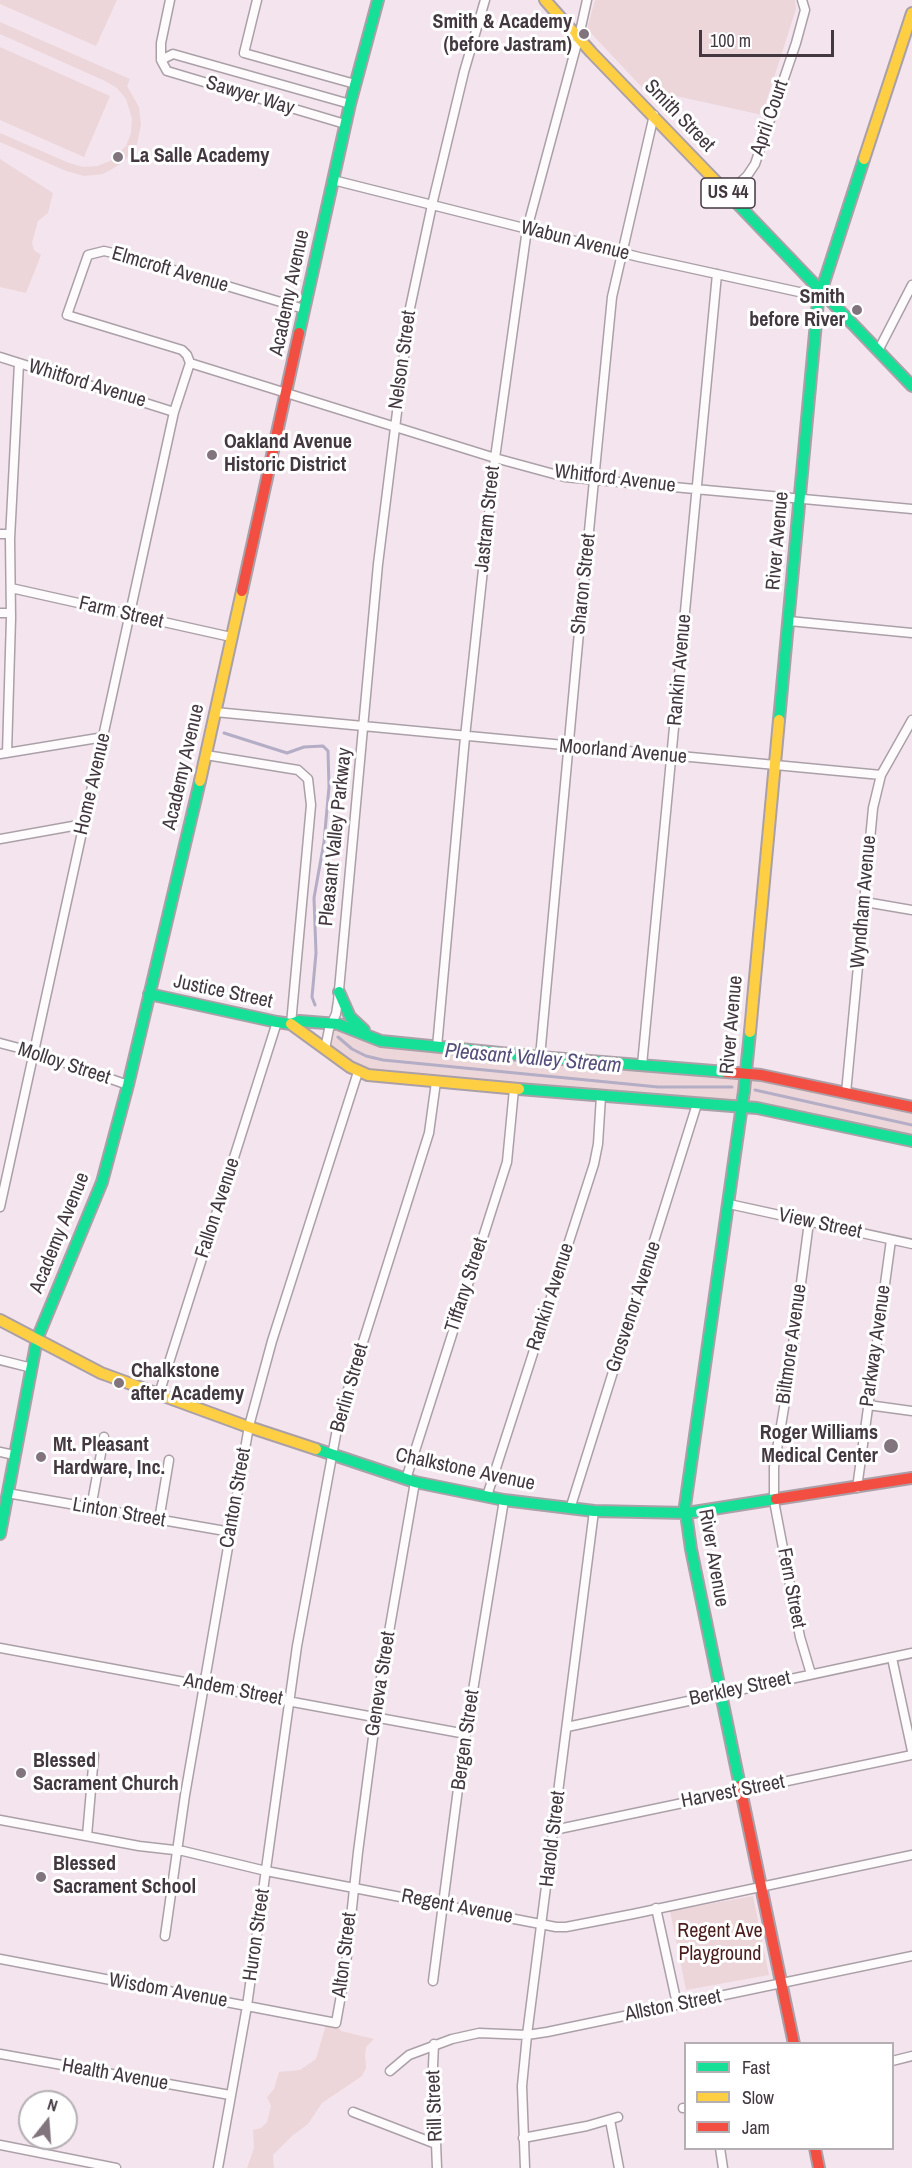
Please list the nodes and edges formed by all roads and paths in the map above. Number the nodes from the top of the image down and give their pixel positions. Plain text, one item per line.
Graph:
1 (170, 0) edge
2 (257, 0) edge
3 (378, 0) edge
4 (485, 0) edge
5 (545, 0) edge
6 (587, 0) edge
7 (802, 0) edge
8 (912, 13) edge
9 (579, 36) junction
10 (161, 60) junction
11 (355, 84) junction
12 (350, 104) junction
13 (654, 115) junction
14 (345, 124) junction
15 (333, 180) junction
16 (728, 193) junction
17 (432, 206) junction
18 (527, 230) junction
19 (622, 253) junction
20 (717, 274) junction
21 (912, 285) edge
22 (820, 291) junction
23 (304, 309) junction
24 (878, 351) junction
25 (0, 357) edge
26 (19, 363) junction
27 (189, 363) junction
28 (912, 386) edge
29 (286, 394) junction
30 (174, 412) junction
31 (394, 427) junction
32 (495, 458) junction
33 (594, 479) junction
34 (697, 489) junction
35 (799, 498) junction
36 (912, 509) edge
37 (0, 534) edge
38 (10, 534) junction
39 (10, 588) junction
40 (0, 613) edge
41 (11, 613) junction
42 (130, 616) junction
43 (789, 621) junction
44 (912, 633) edge
45 (231, 637) junction
46 (215, 712) junction
47 (912, 720) edge
48 (364, 728) junction
49 (104, 737) junction
50 (465, 737) junction
51 (569, 747) junction
52 (3, 754) edge
53 (206, 755) junction
54 (671, 756) junction
55 (774, 766) junction
56 (881, 775) junction
57 (84, 824) junction
58 (0, 840) edge
59 (865, 902) junction
60 (912, 910) edge
61 (339, 992) junction
62 (148, 994) junction
63 (277, 1022) junction
64 (333, 1023) junction
65 (291, 1024) junction
66 (374, 1038) junction
67 (0, 1043) edge
68 (437, 1047) junction
69 (325, 1049) junction
70 (34, 1052) junction
71 (540, 1057) junction
72 (642, 1065) junction
73 (358, 1072) junction
74 (745, 1073) junction
75 (436, 1082) junction
76 (128, 1085) junction
77 (514, 1089) junction
78 (846, 1093) junction
79 (601, 1096) junction
80 (697, 1104) junction
81 (742, 1107) junction
82 (912, 1107) edge
83 (912, 1142) edge
84 (729, 1204) junction
85 (0, 1206) edge
86 (809, 1222) junction
87 (891, 1239) junction
88 (912, 1244) edge
89 (0, 1320) edge
90 (37, 1339) junction
91 (0, 1360) edge
92 (32, 1368) junction
93 (159, 1394) junction
94 (868, 1405) junction
95 (912, 1411) edge
96 (249, 1426) junction
97 (104, 1437) dead end
98 (0, 1452) edge
99 (332, 1453) junction
100 (14, 1455) junction
101 (169, 1460) dead end
102 (912, 1479) edge
103 (411, 1481) junction
104 (857, 1488) junction
105 (7, 1493) junction
106 (487, 1496) junction
107 (504, 1500) junction
108 (774, 1500) junction
109 (91, 1508) junction
110 (570, 1509) junction
111 (594, 1512) junction
112 (687, 1513) junction
113 (159, 1520) junction
114 (231, 1532) junction
115 (0, 1534) edge
116 (0, 1648) edge
117 (912, 1653) edge
118 (892, 1658) junction
119 (811, 1674) junction
120 (204, 1685) junction
121 (721, 1693) junction
122 (288, 1700) junction
123 (375, 1717) junction
124 (567, 1727) junction
125 (466, 1734) junction
126 (912, 1753) edge
127 (94, 1755) dead end
128 (741, 1789) junction
129 (0, 1820) edge
130 (554, 1830) junction
131 (87, 1836) junction
132 (178, 1851) junction
133 (912, 1855) edge
134 (267, 1871) junction
135 (761, 1887) junction
136 (354, 1888) junction
137 (444, 1904) junction
138 (656, 1908) junction
139 (542, 1924) junction
140 (165, 1936) dead end
141 (912, 1956) edge
142 (0, 1959) edge
143 (433, 1981) dead end
144 (781, 1984) junction
145 (677, 2004) junction
146 (247, 2006) junction
147 (336, 2023) joint
148 (527, 2035) junction
149 (794, 2042) edge
150 (434, 2044) junction
151 (0, 2054) edge
152 (912, 2056) edge
153 (894, 2060) edge
154 (390, 2071) dead end
155 (230, 2095) junction
156 (353, 2112) dead end
157 (523, 2138) junction
158 (436, 2144) junction
159 (0, 2145) edge
160 (720, 2150) edge
161 (815, 2150) edge
162 (116, 2168) edge
163 (218, 2168) edge
164 (437, 2168) edge
165 (525, 2168) edge
166 (619, 2168) edge
167 (723, 2168) edge
168 (819, 2168) edge

1 - 10 street
2 - 11 street
3 - 11 street, Academy Avenue
4 - 17 street, Nelson Street
5 - 9 street, Smith Street / US 44
6 - 9 street, Jastram Street
7 - 16 street, April Court
8 - 22 street, River Avenue
9 - 13 street, Smith Street / US 44
9 - 18 street, Jastram Street
10 - 12 street, Sawyer Way
10 - 14 street, Sawyer Way
11 - 12 street, Academy Avenue
12 - 14 street, Academy Avenue
13 - 16 street, Smith Street / US 44
13 - 19 street, Sharon Street
14 - 15 street, Academy Avenue
15 - 17 street, Wabun Avenue
15 - 23 street, Academy Avenue
16 - 22 street, Smith Street / US 44
17 - 18 street, Wabun Avenue
17 - 31 street, Nelson Street
18 - 19 street, Wabun Avenue
18 - 32 street, Jastram Street
19 - 20 street, Wabun Avenue
19 - 33 street, Sharon Street
20 - 22 street, Wabun Avenue
20 - 34 street, Rankin Avenue
21 - 24 street
22 - 24 street, Smith Street / US 44
22 - 35 street, River Avenue
23 - 27 street, Elmcroft Avenue
23 - 29 street, Academy Avenue
24 - 28 street, Smith Street / US 44
25 - 26 street, Whitford Avenue
26 - 30 street, Whitford Avenue
26 - 38 street
27 - 29 street, Whitford Avenue
27 - 30 street, Home Avenue
29 - 31 street, Whitford Avenue
29 - 45 street, Academy Avenue
30 - 42 street, Home Avenue
31 - 32 street, Whitford Avenue
31 - 48 street, Nelson Street
32 - 33 street, Whitford Avenue
32 - 50 street, Jastram Street
33 - 34 street, Whitford Avenue
33 - 51 street, Sharon Street
34 - 35 street, Whitford Avenue
34 - 54 street, Rankin Avenue
35 - 36 street, Whitford Avenue
35 - 43 street, River Avenue
37 - 38 street
38 - 39 street
39 - 41 street
39 - 42 street, Farm Street
40 - 41 street
41 - 52 street
42 - 45 street, Farm Street
42 - 49 street, Home Avenue
43 - 44 street
43 - 55 street, River Avenue
45 - 46 street, Academy Avenue
46 - 48 street, Pleasant Valley Parkway
46 - 53 street, Academy Avenue
47 - 56 street, Wyndham Avenue
48 - 50 street, Moorland Avenue
48 - 61 street, Pleasant Valley Parkway
49 - 52 street
49 - 57 street, Home Avenue
50 - 51 street, Moorland Avenue
50 - 68 street, Jastram Street
51 - 54 street, Moorland Avenue
51 - 71 street, Sharon Street
53 - 62 street, Academy Avenue
53 - 65 street, Pleasant Valley Parkway
54 - 55 street, Moorland Avenue
54 - 72 street, Rankin Avenue
55 - 56 street, Moorland Avenue
55 - 74 street, River Avenue
56 - 59 street, Wyndham Avenue
57 - 58 street
57 - 70 street, Home Avenue
59 - 60 street
59 - 78 street, Wyndham Avenue
61 - 64 street, Pleasant Valley Parkway
61 - 66 street
62 - 63 street, Justice Street
62 - 76 street, Academy Avenue
63 - 65 street, Justice Street
63 - 93 street, Fallon Avenue
64 - 65 street
64 - 66 street
64 - 69 street, Pleasant Valley Parkway
65 - 69 street
66 - 68 street
67 - 70 street, Molloy Street
68 - 71 street
69 - 73 street
70 - 76 street, Molloy Street
70 - 85 street, Home Avenue
71 - 72 street
72 - 74 street
73 - 75 street
73 - 96 street, Canton Street
74 - 78 street
74 - 81 street, River Avenue
75 - 77 street
75 - 99 street, Berlin Street
76 - 90 street, Academy Avenue
77 - 79 street
77 - 103 street, Tiffany Street
78 - 82 street
79 - 80 street
79 - 106 street, Rankin Avenue
80 - 81 street
80 - 110 street, Grosvenor Avenue
81 - 83 street
81 - 84 street, River Avenue
84 - 86 street, View Street
84 - 112 street, River Avenue
86 - 87 street, View Street
86 - 108 street, Biltmore Avenue
87 - 88 street, View Street
87 - 94 street, Parkway Avenue
89 - 90 street, Chalkstone Avenue
90 - 92 street, Academy Avenue
90 - 93 street, Chalkstone Avenue
91 - 92 street
92 - 100 street, Academy Avenue
93 - 96 street, Chalkstone Avenue
94 - 95 street
94 - 104 street, Parkway Avenue
96 - 99 street, Chalkstone Avenue
96 - 114 street, Canton Street
97 - 109 street
98 - 100 street
99 - 103 street, Chalkstone Avenue
99 - 122 street, Berlin Street
100 - 105 street, Academy Avenue
101 - 113 street
102 - 104 street, Chalkstone Avenue
103 - 106 street, Chalkstone Avenue
103 - 123 street, Geneva Street
104 - 108 street, Chalkstone Avenue
105 - 109 street, Linton Street
105 - 115 street, Academy Avenue
106 - 107 street, Chalkstone Avenue
107 - 110 street, Chalkstone Avenue
107 - 125 street, Bergen Street
108 - 112 street, Chalkstone Avenue
108 - 119 street, Fern Street
109 - 113 street, Linton Street
110 - 111 street, Chalkstone Avenue
111 - 112 street, Chalkstone Avenue
111 - 124 street, Harold Street
112 - 121 street, River Avenue
113 - 114 street, Linton Street
114 - 120 street, Canton Street
116 - 120 street, Andem Street
117 - 118 street, Berkley Street
118 - 119 street, Berkley Street
118 - 126 street
119 - 121 street, Berkley Street
120 - 122 street, Andem Street
120 - 132 street, Canton Street
121 - 124 street, Berkley Street
121 - 128 street, River Avenue
122 - 123 street, Andem Street
122 - 134 street, Huron Street
123 - 125 street, Andem Street
123 - 136 street, Geneva Street
124 - 130 street, Harold Street
125 - 137 street, Bergen Street
126 - 128 street, Harvest Street
127 - 131 street
128 - 130 street, Harvest Street
128 - 135 street, River Avenue
129 - 131 street, Regent Avenue
130 - 139 street, Harold Street
131 - 132 street, Regent Avenue
132 - 134 street, Regent Avenue
132 - 140 street, Canton Street
133 - 135 street, Regent Avenue
134 - 136 street, Regent Avenue
134 - 146 street, Huron Street
135 - 138 street, Regent Avenue
135 - 144 street, River Avenue
136 - 137 street, Regent Avenue
136 - 147 street, Alton Street
137 - 139 street, Regent Avenue
137 - 143 street, Bergen Street
138 - 139 street, Regent Avenue
138 - 145 street
139 - 148 street, Harold Street
141 - 144 street, Allston Street
142 - 146 street, Wisdom Avenue
144 - 145 street, Allston Street
144 - 149 street, River Avenue
145 - 148 street, Allston Street
146 - 147 street, Wisdom Avenue
146 - 155 street, Huron Street
148 - 150 street, Allston Street
148 - 157 street, Harold Street
150 - 154 street, Allston Street
150 - 158 street, Rill Street
151 - 155 street, Health Avenue
152 - 153 street
155 - 163 street, Huron Street
156 - 158 street
157 - 165 street, Harold Street
157 - 166 street
158 - 164 street, Rill Street
159 - 162 street
160 - 167 street
161 - 168 street

